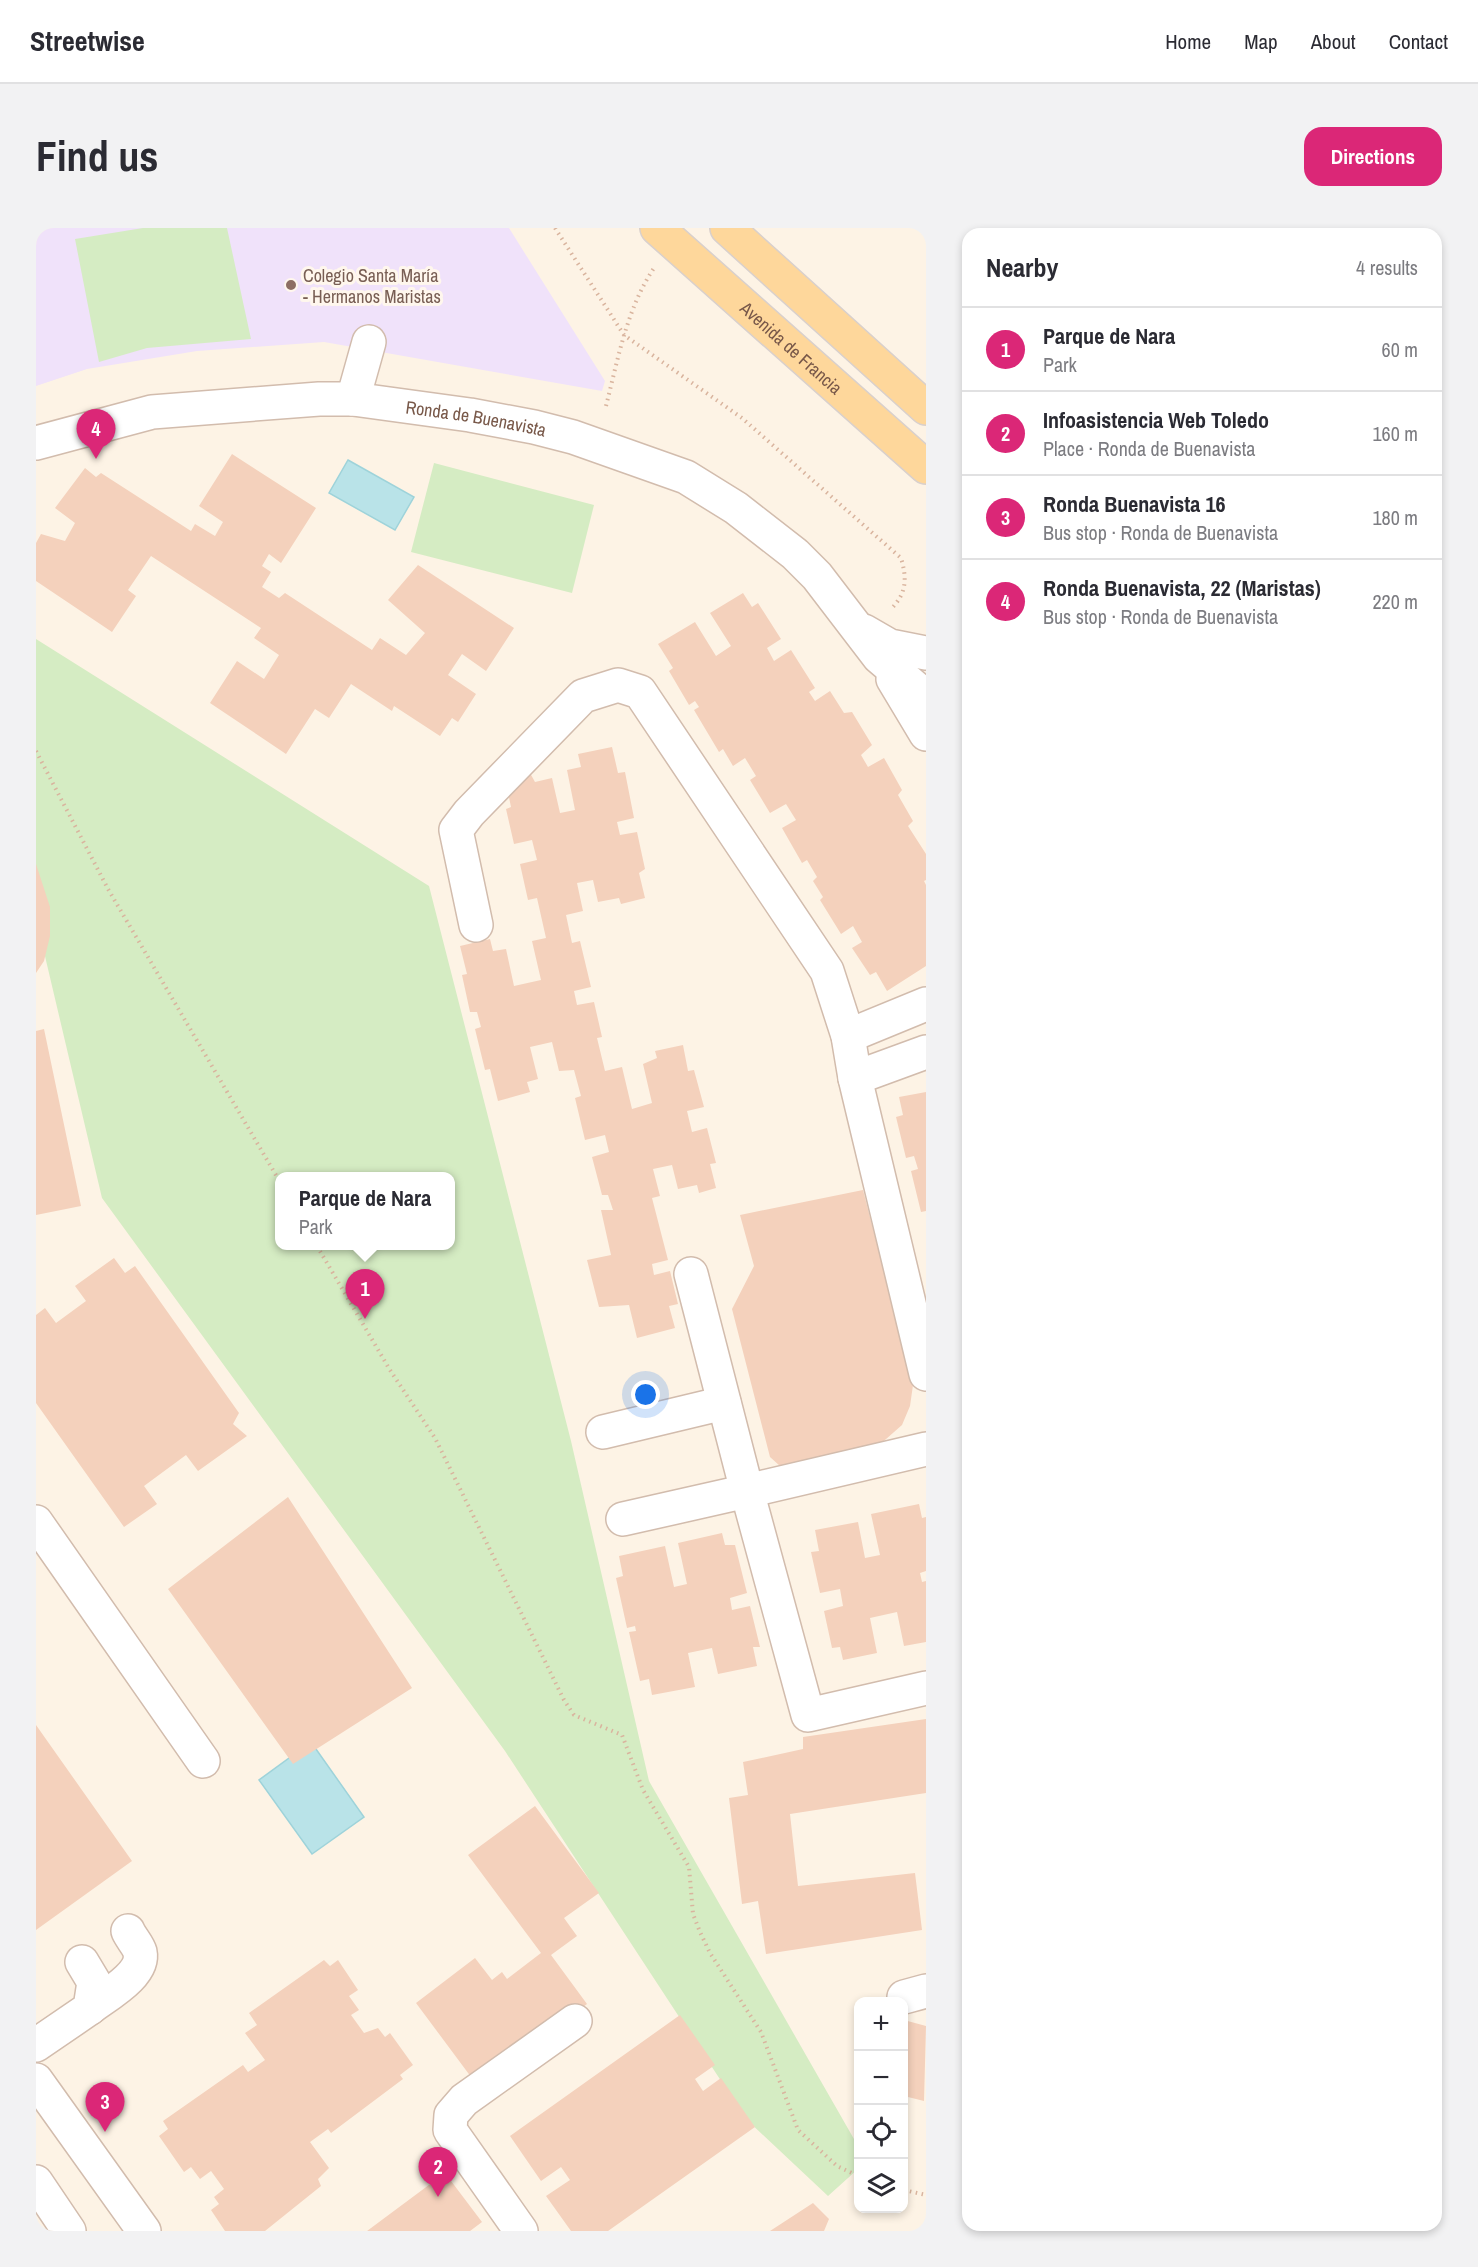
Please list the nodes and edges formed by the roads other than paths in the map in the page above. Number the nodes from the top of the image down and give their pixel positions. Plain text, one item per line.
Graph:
1 (657, 228) edge
2 (727, 228) edge
3 (369, 342) dead end
4 (353, 399) junction
5 (926, 408) edge
6 (36, 443) edge
7 (926, 467) edge
8 (854, 625) junction
9 (926, 653) edge
10 (879, 657) junction
11 (926, 697) edge
12 (926, 734) edge
13 (476, 925) dead end
14 (926, 1004) edge
15 (848, 1036) junction
16 (926, 1052) edge
17 (855, 1078) junction
18 (691, 1274) dead end
19 (926, 1374) edge
20 (724, 1403) junction
21 (603, 1432) dead end
22 (926, 1449) edge
23 (747, 1491) junction
24 (623, 1519) dead end
25 (36, 1522) edge
26 (926, 1688) edge
27 (203, 1761) dead end
28 (128, 1931) dead end
29 (82, 1962) dead end
30 (90, 2008) junction
31 (575, 2021) dead end
32 (36, 2045) edge
33 (36, 2080) edge
34 (36, 2182) edge
35 (69, 2231) edge
36 (144, 2231) edge
37 (521, 2231) edge

1 - 7 main road, Avenida de Francia
2 - 5 main road
3 - 4 street
4 - 6 street, Ronda de Buenavista
4 - 8 street, Ronda de Buenavista
8 - 9 street, Ronda de Buenavista
8 - 10 street, Ronda de Buenavista
10 - 11 street, Ronda de Buenavista
10 - 12 street, Ronda de Buenavista
13 - 15 street
14 - 15 street
15 - 17 street
16 - 17 street
17 - 19 street
18 - 20 street
20 - 21 street
20 - 23 street
22 - 23 street
23 - 24 street
23 - 26 street
25 - 27 street
28 - 30 street
29 - 30 street
30 - 32 street
31 - 37 street
33 - 36 street
34 - 35 street

